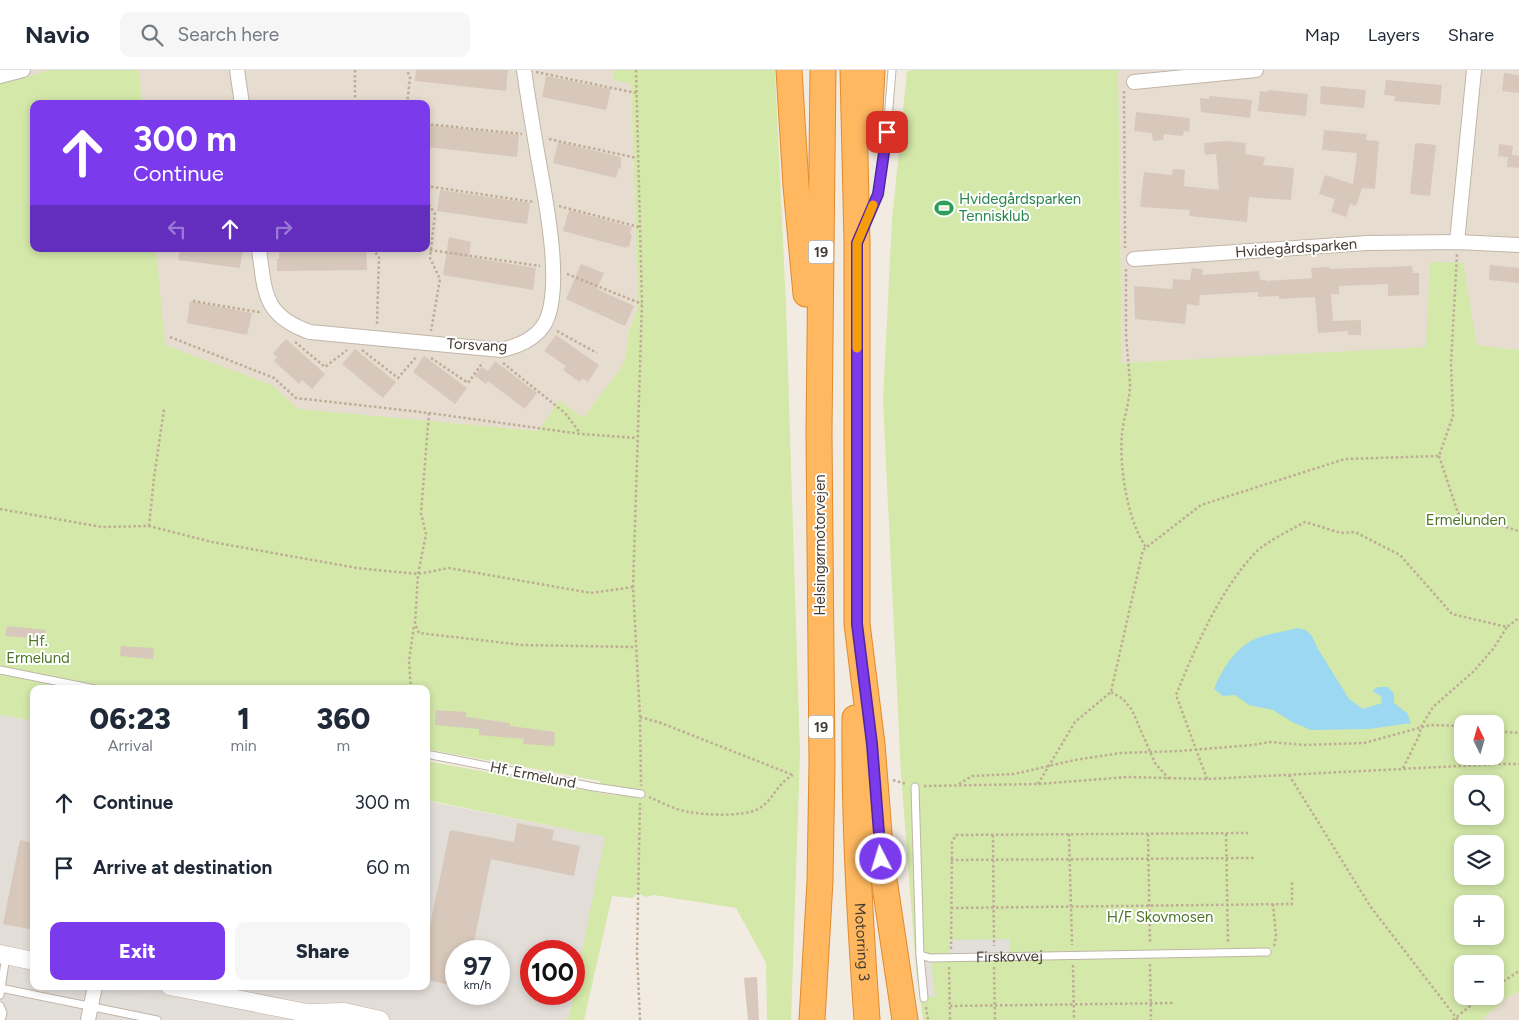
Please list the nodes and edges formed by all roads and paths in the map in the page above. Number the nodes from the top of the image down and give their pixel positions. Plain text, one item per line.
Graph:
1 (23, 70) edge
2 (237, 70) edge
3 (355, 70) edge
4 (407, 70) edge
5 (636, 70) edge
6 (789, 70) edge
7 (822, 70) edge
8 (853, 70) edge
9 (872, 70) edge
10 (892, 70) edge
11 (1256, 70) edge
12 (1474, 70) edge
13 (529, 71) edge
14 (0, 76) edge
15 (1129, 82) joint
16 (636, 92) junction
17 (241, 100) edge
18 (355, 100) edge
19 (407, 100) edge
20 (430, 206) edge
21 (1457, 242) junction
22 (857, 243) junction
23 (1519, 245) edge
24 (430, 250) junction
25 (259, 252) edge
26 (375, 252) edge
27 (1128, 259) junction
28 (554, 268) junction
29 (193, 301) dead end
30 (642, 304) junction
31 (270, 306) junction
32 (544, 324) junction
33 (294, 327) junction
34 (170, 337) dead end
35 (376, 338) junction
36 (354, 340) junction
37 (425, 345) junction
38 (597, 353) dead end
39 (501, 355) junction
40 (164, 409) dead end
41 (429, 413) junction
42 (819, 433) junction
43 (581, 434) junction
44 (637, 438) junction
45 (1439, 456) junction
46 (0, 509) edge
47 (149, 526) junction
48 (1519, 531) edge
49 (1146, 547) junction
50 (418, 574) junction
51 (633, 587) junction
52 (1519, 618) edge
53 (415, 624) junction
54 (857, 624) junction
55 (1507, 627) junction
56 (635, 647) junction
57 (0, 670) edge
58 (75, 685) edge
59 (411, 685) edge
60 (1111, 692) junction
61 (640, 717) junction
62 (1454, 726) edge
63 (1421, 727) junction
64 (1504, 732) edge
65 (1519, 733) edge
66 (1196, 749) junction
67 (1149, 750) junction
68 (430, 755) edge
69 (1519, 764) edge
70 (1048, 766) junction
71 (1403, 768) junction
72 (1289, 774) junction
73 (1169, 779) junction
74 (1207, 779) junction
75 (893, 780) dead end
76 (1038, 784) junction
77 (958, 785) junction
78 (915, 787) junction
79 (640, 794) junction
80 (1248, 833) dead end
81 (1069, 834) junction
82 (1148, 834) junction
83 (1226, 834) junction
84 (993, 835) junction
85 (1148, 858) junction
86 (1227, 858) junction
87 (1254, 858) dead end
88 (1070, 859) junction
89 (951, 860) junction
90 (993, 860) junction
91 (1292, 882) dead end
92 (1227, 904) junction
93 (1273, 904) junction
94 (1149, 906) junction
95 (994, 907) junction
96 (1071, 907) junction
97 (951, 908) junction
98 (1267, 952) joint
99 (1228, 953) junction
100 (1150, 954) junction
101 (3, 955) edge
102 (920, 955) junction
103 (1073, 956) junction
104 (949, 957) junction
105 (994, 957) junction
106 (30, 960) edge
107 (1519, 971) edge
108 (1504, 981) edge
109 (93, 990) edge
110 (190, 990) edge
111 (0, 991) edge
112 (924, 998) dead end
113 (1151, 1003) junction
114 (1174, 1003) dead end
115 (1074, 1005) junction
116 (1472, 1005) edge
117 (0, 1006) edge
118 (950, 1006) junction
119 (994, 1006) junction
120 (89, 1013) edge
121 (306, 1013) junction
122 (1457, 1018) edge
123 (1, 1020) edge
124 (157, 1020) edge
125 (327, 1020) edge
126 (380, 1020) edge
127 (640, 1020) edge
128 (812, 1020) edge
129 (867, 1020) edge
130 (905, 1020) edge
131 (950, 1020) edge
132 (994, 1020) edge
133 (1074, 1020) edge
134 (1151, 1020) edge
135 (1453, 1020) edge

1 - 14 street
2 - 17 street
3 - 18 path
4 - 19 path
5 - 16 path
6 - 42 highway
7 - 42 highway, Helsingørmotorvejen / 19
8 - 22 highway
9 - 22 highway
10 - 22 lane
11 - 15 street
12 - 21 street
13 - 16 path
13 - 28 street, Torsvang
15 - 27 path
16 - 30 path
20 - 24 path
21 - 23 street, Hvidegårdsparken
21 - 27 street, Hvidegårdsparken
21 - 45 path
22 - 54 highway
24 - 28 path
24 - 37 path
25 - 31 street
26 - 35 path
27 - 49 path
28 - 30 path
28 - 32 street, Torsvang
29 - 31 path
30 - 44 path
31 - 33 street, Torsvang
32 - 38 path
32 - 39 street, Torsvang
33 - 36 street, Torsvang
33 - 36 path
34 - 41 path
35 - 36 street, Torsvang
35 - 37 street, Torsvang
36 - 37 path
37 - 39 street, Torsvang
37 - 39 path
39 - 43 path
40 - 47 path
41 - 43 path
41 - 50 path
42 - 128 highway, Helsingørmotorvejen / 19
43 - 44 path
44 - 51 path
45 - 48 path
45 - 49 path
46 - 47 path
47 - 50 path
49 - 60 path
50 - 51 path
50 - 53 path
51 - 56 path
52 - 55 path
53 - 56 path
53 - 59 path
54 - 129 highway, Motorring 3
54 - 130 highway
55 - 63 path
55 - 66 path
56 - 61 path
57 - 58 lane
60 - 67 path
60 - 70 path
61 - 79 path
61 - 79 path
62 - 63 path
63 - 66 path
63 - 71 path
64 - 65 path
66 - 67 path
66 - 74 path
67 - 70 path
67 - 73 path
68 - 79 lane, Hf. Ermelund
69 - 71 path
70 - 76 path
70 - 77 path
71 - 72 path
72 - 74 path
72 - 122 path
73 - 74 path
73 - 76 path
75 - 78 path
76 - 77 path
77 - 78 path
78 - 102 lane
79 - 127 path
80 - 83 path
81 - 82 path
81 - 84 path
81 - 88 path
82 - 83 path
82 - 85 path
83 - 86 path
84 - 89 path
84 - 90 path
85 - 86 path
85 - 88 path
85 - 94 path
86 - 87 path
86 - 92 path
88 - 90 path
88 - 96 path
89 - 90 path
89 - 97 path
90 - 95 path
91 - 93 path
92 - 93 path
92 - 94 path
92 - 99 path
93 - 98 path
94 - 96 path
94 - 100 path
95 - 96 path
95 - 97 path
95 - 105 path
96 - 103 path
97 - 104 path
98 - 99 lane, Firskovvej
99 - 100 lane, Firskovvej
100 - 103 lane, Firskovvej
100 - 113 path
101 - 106 street
101 - 111 lane
102 - 104 lane, Firskovvej
102 - 112 lane
103 - 105 lane, Firskovvej
103 - 115 path
104 - 105 lane, Firskovvej
104 - 118 path
105 - 119 path
107 - 108 path
109 - 120 street
110 - 121 street
111 - 120 lane
113 - 114 path
113 - 115 path
113 - 134 path
115 - 119 path
115 - 133 path
116 - 122 path
117 - 123 lane
118 - 119 path
118 - 131 path
119 - 132 path
120 - 124 lane
121 - 125 street
121 - 126 street
122 - 135 path

